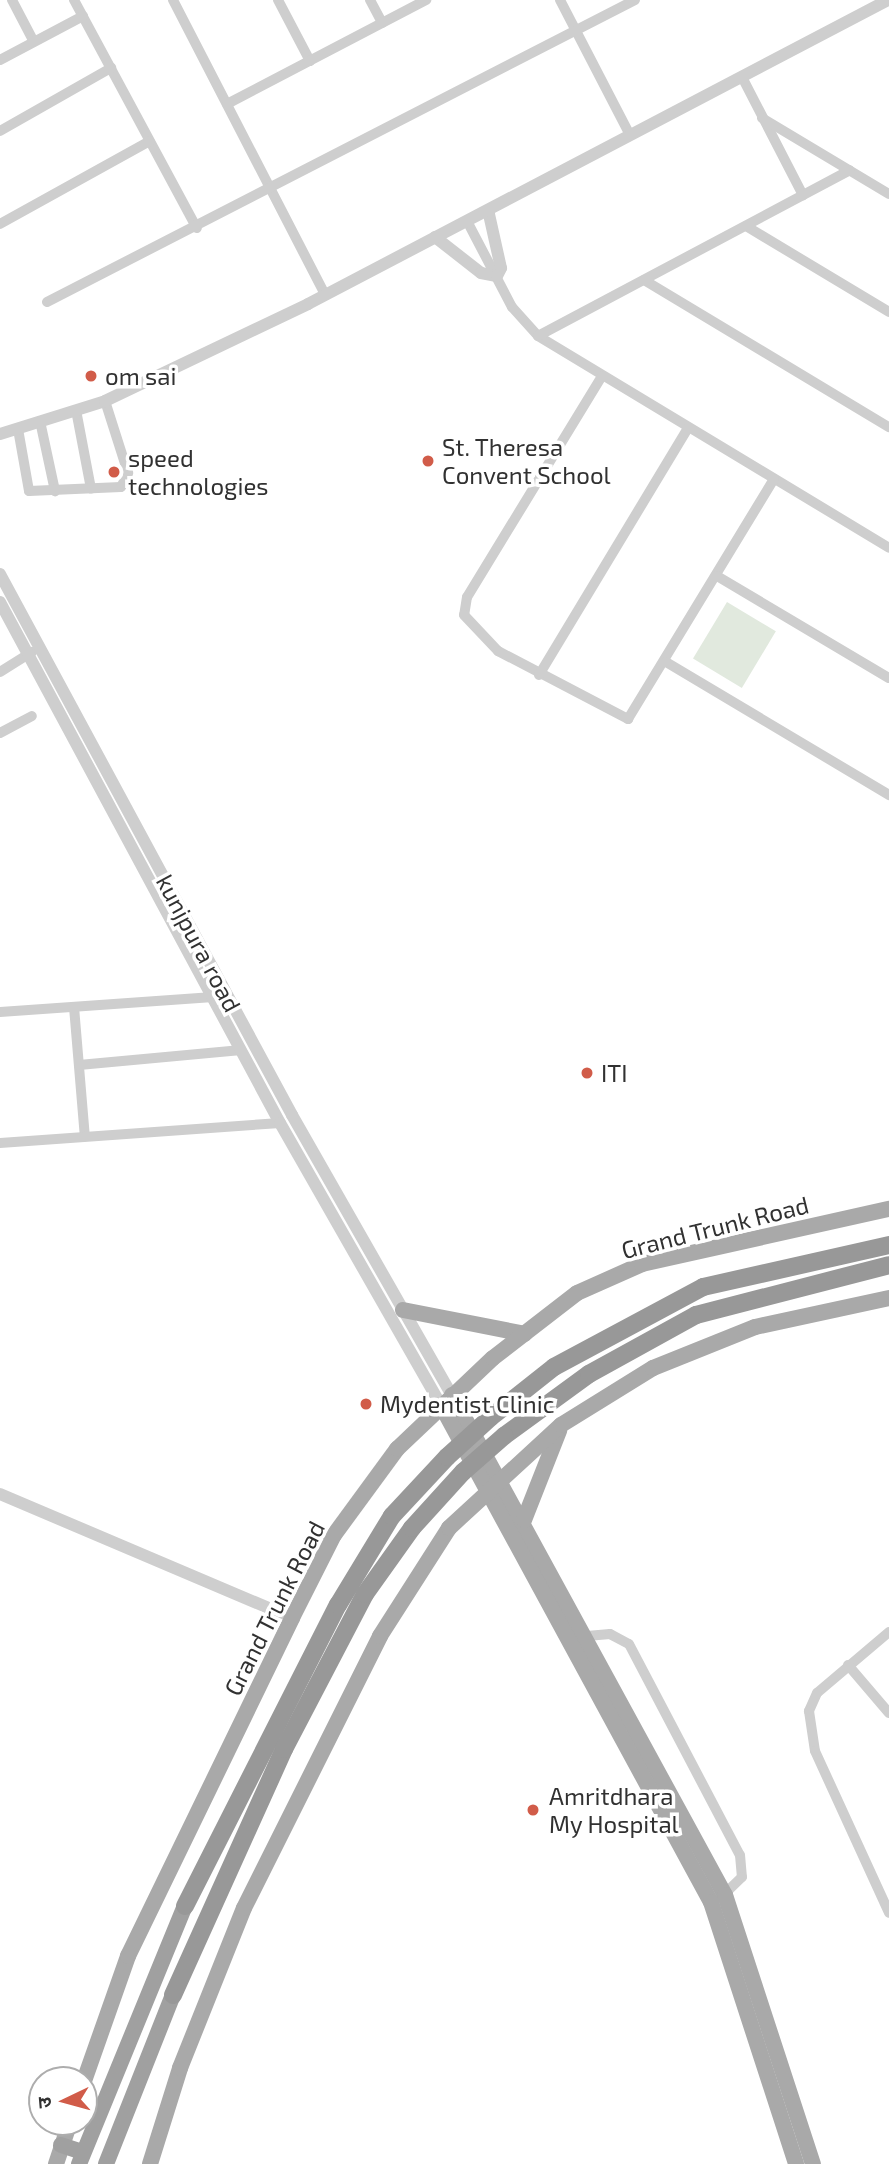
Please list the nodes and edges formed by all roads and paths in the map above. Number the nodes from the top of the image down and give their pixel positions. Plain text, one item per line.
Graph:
1 (12, 0) edge
2 (74, 0) edge
3 (173, 0) edge
4 (278, 0) edge
5 (370, 0) edge
6 (426, 0) edge
7 (560, 0) edge
8 (635, 0) edge
9 (888, 0) edge
10 (83, 16) junction
11 (382, 23) junction
12 (576, 31) junction
13 (34, 42) junction
14 (0, 60) edge
15 (310, 61) junction
16 (111, 68) junction
17 (742, 76) junction
18 (227, 104) junction
19 (762, 118) junction
20 (0, 131) edge
21 (630, 135) junction
22 (150, 141) junction
23 (850, 170) junction
24 (272, 191) junction
25 (889, 194) edge
26 (803, 195) junction
27 (488, 209) junction
28 (467, 221) junction
29 (0, 224) edge
30 (746, 226) junction
31 (197, 228) junction
32 (435, 237) junction
33 (497, 276) junction
34 (644, 280) junction
35 (325, 295) junction
36 (47, 302) dead end
37 (889, 312) edge
38 (538, 336) junction
39 (602, 376) junction
40 (106, 401) junction
41 (76, 410) junction
42 (40, 421) junction
43 (889, 427) edge
44 (688, 428) junction
45 (18, 429) junction
46 (0, 434) edge
47 (774, 479) junction
48 (91, 489) junction
49 (55, 491) junction
50 (889, 548) edge
51 (0, 574) edge
52 (717, 576) junction
53 (0, 602) edge
54 (35, 651) junction
55 (666, 662) junction
56 (0, 672) edge
57 (539, 675) junction
58 (889, 678) edge
59 (32, 716) dead end
60 (0, 733) edge
61 (889, 795) edge
62 (227, 996) junction
63 (212, 997) junction
64 (74, 1007) junction
65 (0, 1012) edge
66 (241, 1050) junction
67 (79, 1065) junction
68 (280, 1124) junction
69 (85, 1137) junction
70 (0, 1143) edge
71 (315, 1156) junction
72 (303, 1163) junction
73 (889, 1209) edge
74 (889, 1245) edge
75 (889, 1265) edge
76 (889, 1298) edge
77 (398, 1314) junction
78 (525, 1334) junction
79 (447, 1400) junction
80 (561, 1425) junction
81 (495, 1484) junction
82 (0, 1494) edge
83 (524, 1520) junction
84 (292, 1618) junction
85 (889, 1632) edge
86 (587, 1636) junction
87 (848, 1665) junction
88 (889, 1713) edge
89 (718, 1898) junction
90 (186, 1906) joint
91 (889, 1913) edge
92 (173, 1995) joint
93 (89, 2066) edge
94 (65, 2136) edge
95 (61, 2145) junction
96 (81, 2158) edge
97 (56, 2164) edge
98 (106, 2164) edge
99 (150, 2164) edge
100 (796, 2164) edge
101 (813, 2164) edge

1 - 13 street
2 - 10 street
3 - 18 street
4 - 15 street
5 - 11 street
6 - 11 street
7 - 12 street
8 - 12 street
9 - 17 street
10 - 13 street
10 - 16 street
11 - 15 street
12 - 21 street
12 - 24 street
13 - 14 street
15 - 18 street
16 - 20 street
16 - 22 street
17 - 19 street
17 - 21 street
18 - 24 street
19 - 23 street
19 - 26 street
21 - 27 street
22 - 29 street
22 - 31 street
23 - 25 street
23 - 26 street
24 - 31 street
24 - 35 street
26 - 30 street
27 - 28 street
27 - 33 street
28 - 32 street
28 - 33 street
30 - 34 street
30 - 37 street
31 - 36 street
32 - 33 street
32 - 35 street
33 - 38 street
34 - 38 street
34 - 43 street
35 - 40 street
38 - 39 street
39 - 44 street
39 - 57 street
40 - 41 street
40 - 48 street
41 - 42 street
41 - 48 street
42 - 45 street
42 - 49 street
44 - 47 street
44 - 57 street
45 - 46 street
45 - 49 street
47 - 50 street
47 - 52 street
48 - 49 street
51 - 54 street, kunjpura road
52 - 55 street
52 - 58 street
53 - 54 street, kunjpura road
54 - 56 street
54 - 62 street, kunjpura road
54 - 63 street, kunjpura road
55 - 57 street
55 - 61 street
59 - 60 street
62 - 63 street
62 - 71 street, kunjpura road
63 - 64 street
63 - 66 street, kunjpura road
64 - 65 street
64 - 67 street
66 - 67 street
66 - 68 street, kunjpura road
67 - 69 street
68 - 69 street
68 - 72 street, kunjpura road
69 - 70 street
71 - 72 street
71 - 77 street, kunjpura road
72 - 77 street, kunjpura road
73 - 78 main road, Grand Trunk Road
74 - 90 highway, bridge
75 - 92 highway, bridge
76 - 80 main road
77 - 78 main road
77 - 79 street
78 - 79 main road, Grand Trunk Road
79 - 81 main road
79 - 84 main road, Grand Trunk Road
80 - 81 main road
80 - 83 main road
81 - 83 main road
81 - 89 main road
81 - 99 main road
82 - 84 street
83 - 86 main road
84 - 93 main road, Grand Trunk Road
85 - 87 street
86 - 89 main road
86 - 89 street
87 - 88 street
87 - 91 street
89 - 100 main road
89 - 101 main road
90 - 96 highway
92 - 98 highway
94 - 95 main road
95 - 96 highway
95 - 97 main road

